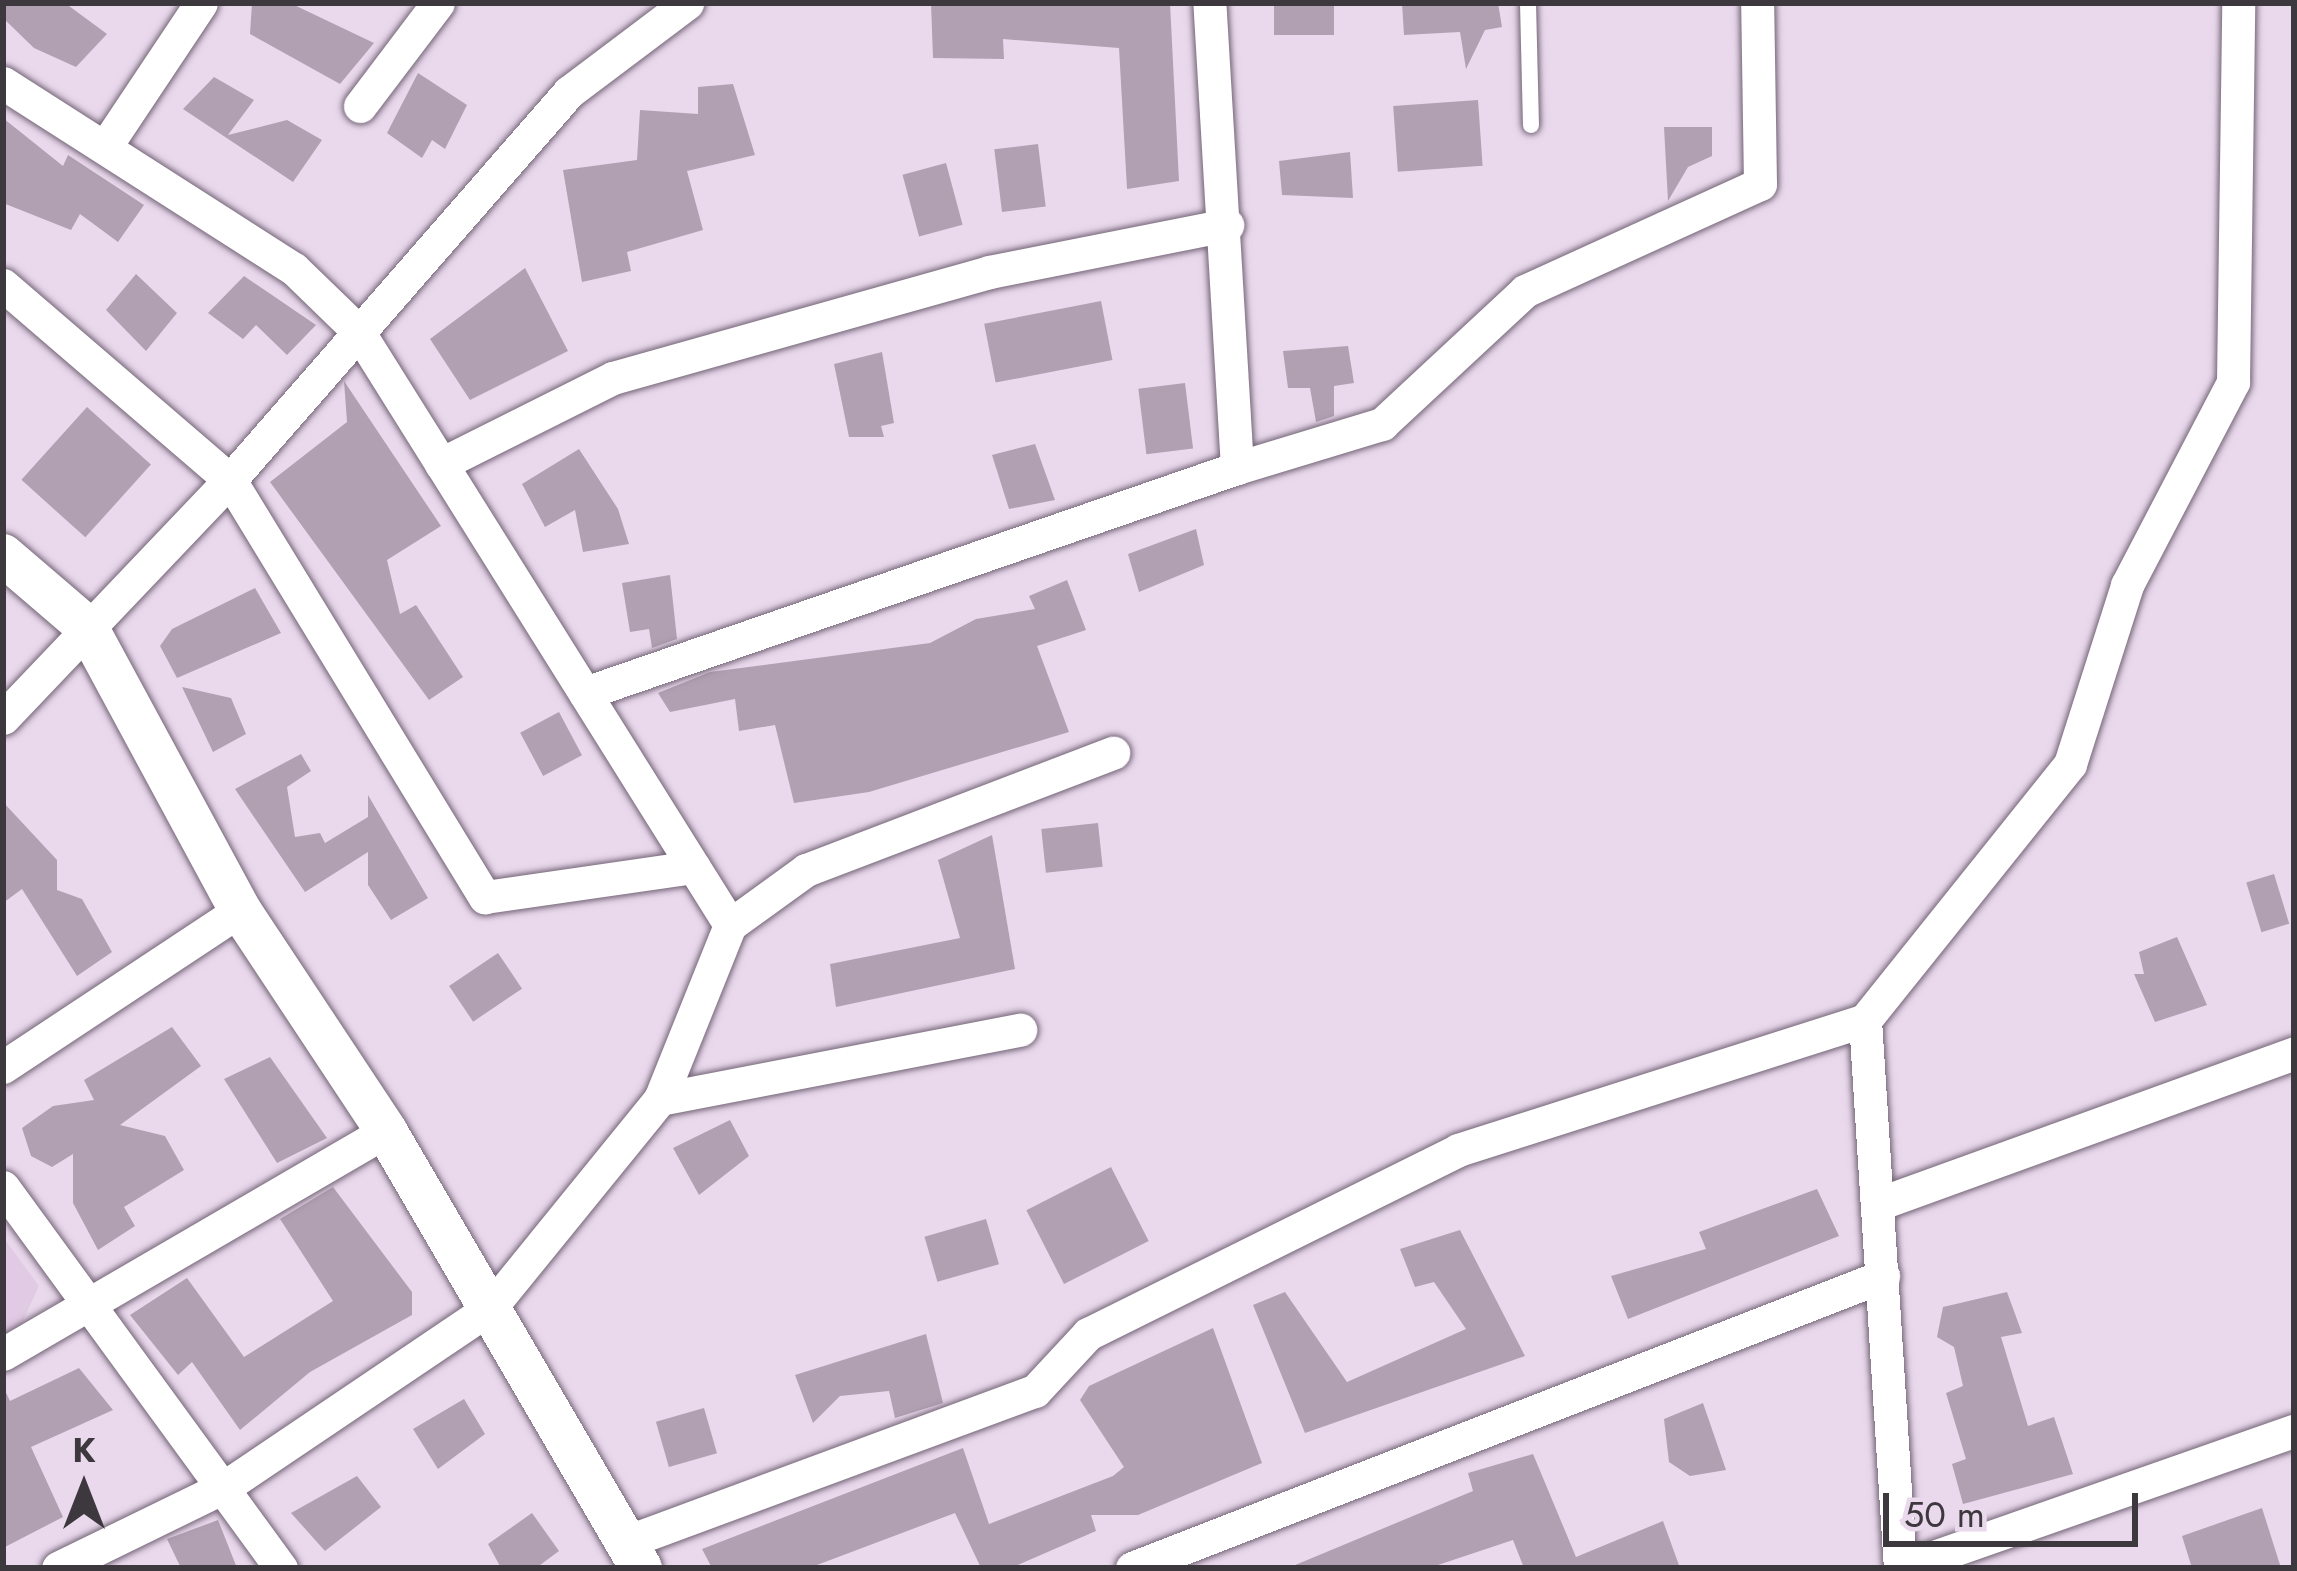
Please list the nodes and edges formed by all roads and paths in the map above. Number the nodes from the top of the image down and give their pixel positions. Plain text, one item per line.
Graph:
1 (201, 3) edge
2 (438, 3) edge
3 (687, 3) edge
4 (1209, 3) edge
5 (1528, 3) edge
6 (1757, 3) edge
7 (2238, 3) edge
8 (3, 83) edge
9 (360, 106) dead end
10 (1531, 125) dead end
11 (107, 144) junction
12 (1227, 225) junction
13 (3, 285) edge
14 (358, 331) junction
15 (441, 464) junction
16 (1237, 468) junction
17 (230, 481) junction
18 (3, 555) edge
19 (87, 627) junction
20 (585, 693) junction
21 (3, 718) edge
22 (1113, 753) dead end
23 (694, 866) junction
24 (240, 910) junction
25 (730, 925) junction
26 (1865, 1020) junction
27 (1020, 1030) dead end
28 (2294, 1053) edge
29 (3, 1067) edge
30 (660, 1099) junction
31 (386, 1131) junction
32 (3, 1187) edge
33 (1878, 1204) junction
34 (1882, 1276) junction
35 (490, 1308) junction
36 (88, 1309) junction
37 (3, 1354) edge
38 (2294, 1431) edge
39 (228, 1485) junction
40 (634, 1555) edge
41 (78, 1563) edge
42 (280, 1568) edge
43 (1132, 1568) edge
44 (1901, 1568) edge

1 - 11 street
2 - 9 street
3 - 14 street
4 - 12 street
5 - 10 lane
6 - 16 street
7 - 26 street
8 - 11 street
11 - 14 street
12 - 15 street
12 - 16 street
13 - 17 street
14 - 15 street
14 - 17 street
15 - 20 street
16 - 20 street
17 - 19 street
17 - 23 street
18 - 19 street
19 - 21 street
19 - 24 street
20 - 23 street
22 - 25 street
23 - 25 street
24 - 29 street
24 - 31 street
25 - 30 street
26 - 33 street
26 - 40 street
27 - 30 street
28 - 33 street
30 - 35 street
31 - 35 street
31 - 36 street
32 - 36 street
33 - 34 street
34 - 43 street
34 - 44 street
35 - 39 street
35 - 40 street
36 - 37 street
36 - 39 street
38 - 44 street
39 - 41 street
39 - 42 street

